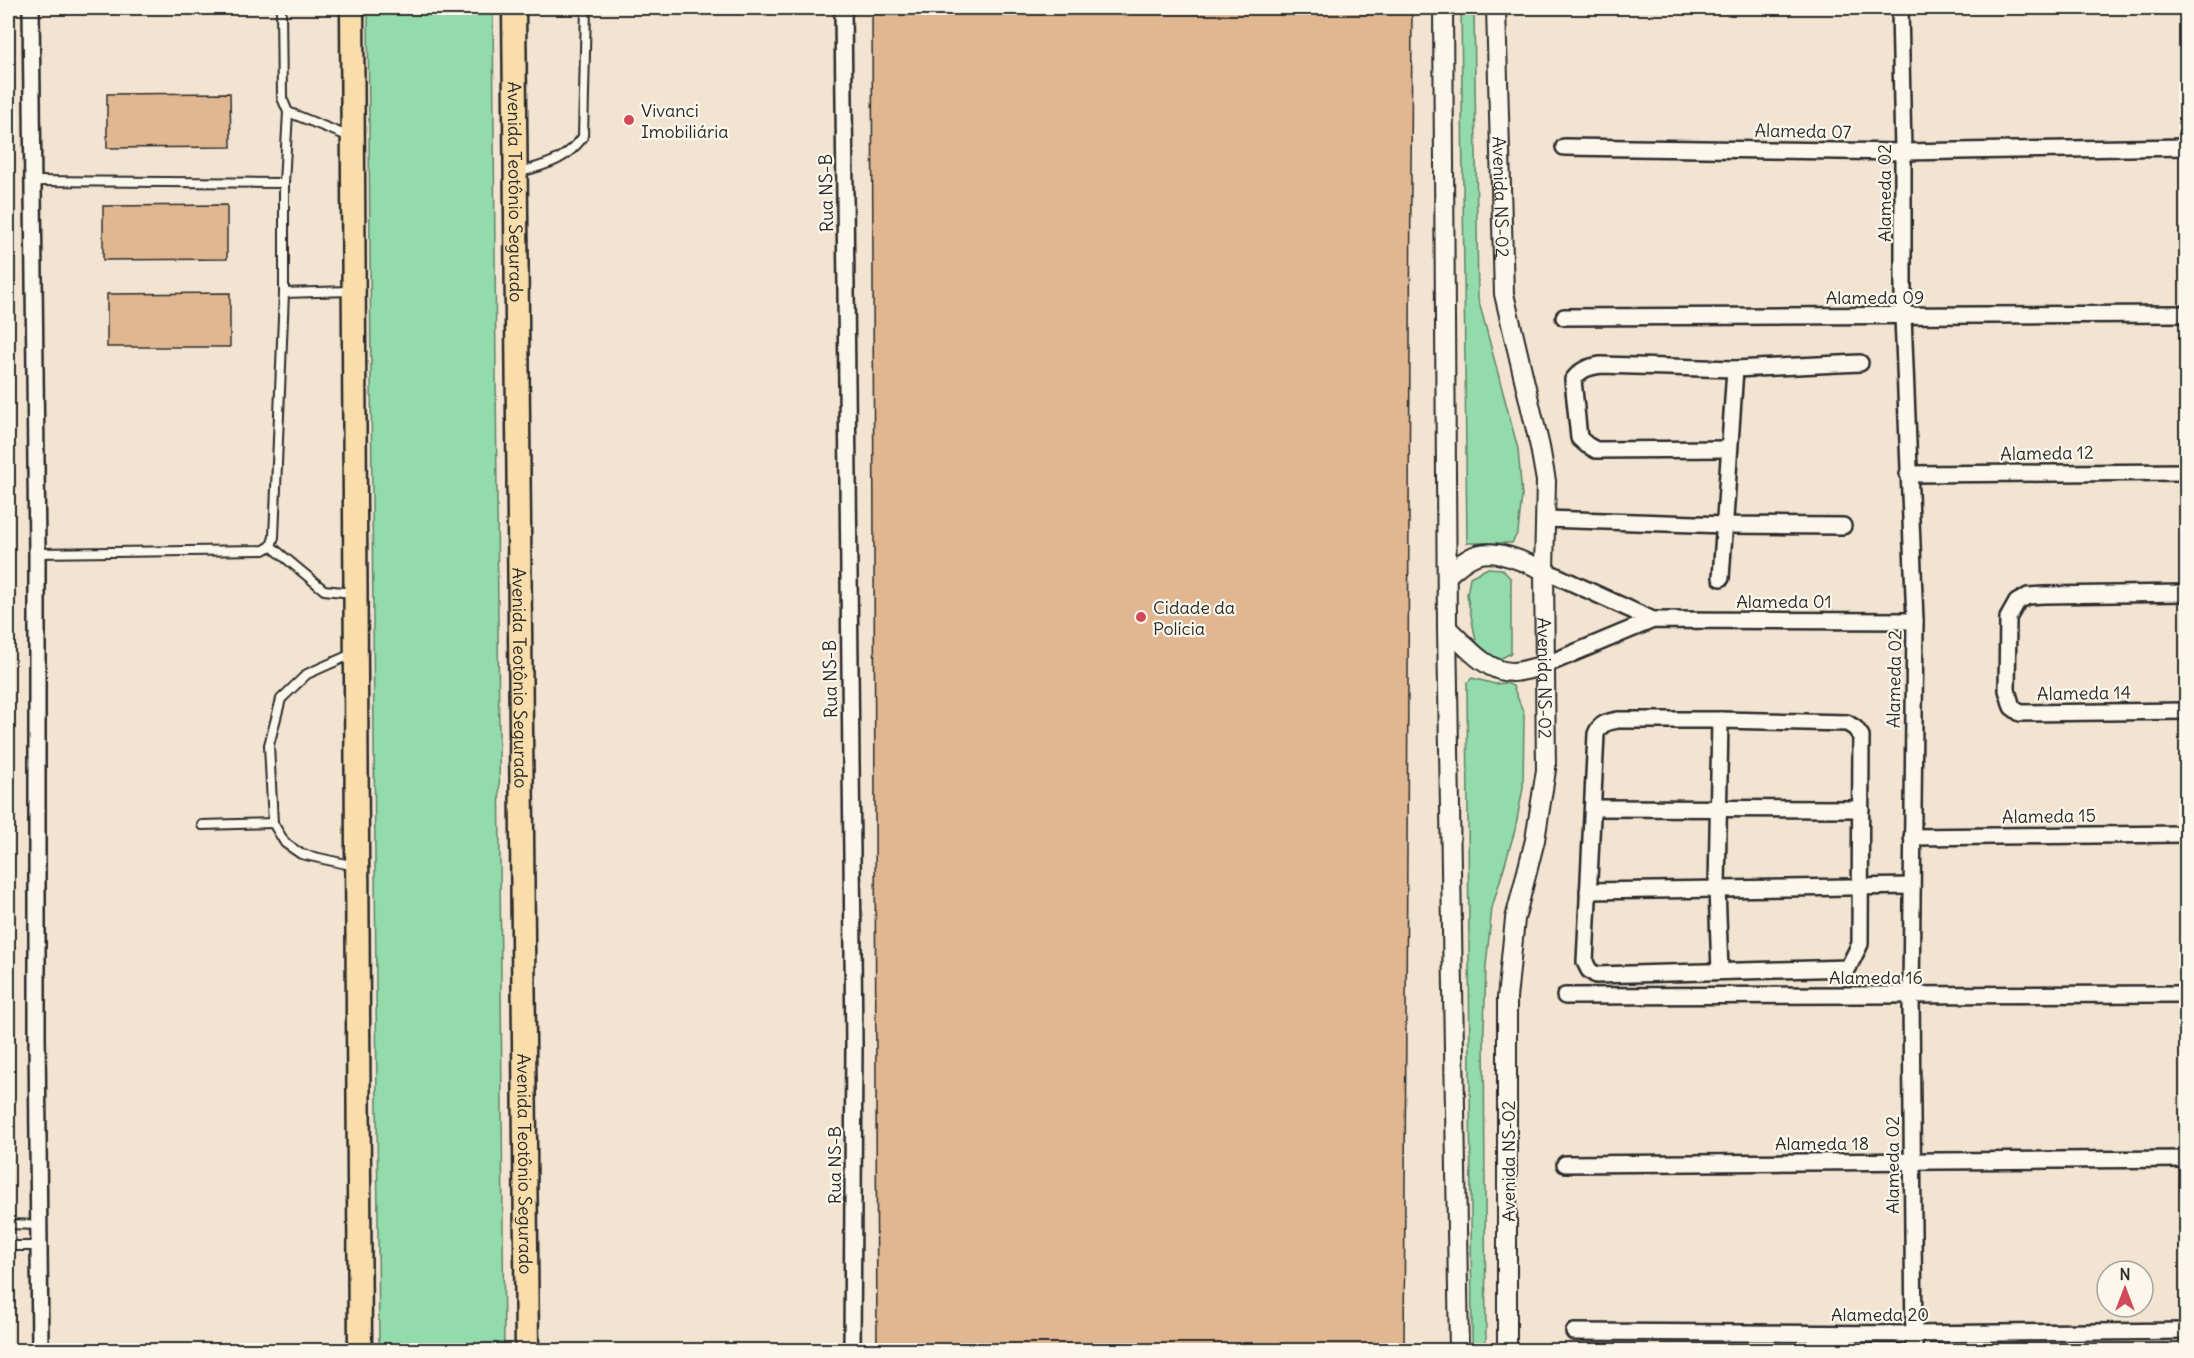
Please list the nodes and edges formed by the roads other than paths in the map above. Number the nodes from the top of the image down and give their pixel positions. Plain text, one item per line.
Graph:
1 (31, 8) edge
2 (281, 8) edge
3 (352, 8) edge
4 (514, 8) edge
5 (586, 8) edge
6 (843, 8) edge
7 (1443, 8) edge
8 (1496, 8) edge
9 (1900, 8) edge
10 (288, 112) junction
11 (353, 139) junction
12 (1564, 147) dead end
13 (2187, 147) edge
14 (1903, 152) junction
15 (516, 174) junction
16 (33, 181) junction
17 (284, 183) junction
18 (355, 291) junction
19 (284, 293) junction
20 (2187, 314) edge
21 (1903, 316) junction
22 (1564, 317) dead end
23 (1860, 363) dead end
24 (1735, 369) junction
25 (1728, 449) junction
26 (2187, 472) edge
27 (1908, 474) junction
28 (1545, 519) junction
29 (1726, 525) junction
30 (1843, 526) dead end
31 (271, 546) junction
32 (37, 553) junction
33 (1544, 570) junction
34 (1447, 575) junction
35 (1721, 578) dead end
36 (2187, 593) edge
37 (356, 594) junction
38 (1653, 620) junction
39 (1915, 621) junction
40 (1447, 628) junction
41 (356, 652) junction
42 (1545, 665) junction
43 (2187, 711) edge
44 (1720, 720) junction
45 (1593, 808) junction
46 (1720, 809) junction
47 (1860, 809) junction
48 (273, 823) junction
49 (202, 825) dead end
50 (2187, 834) edge
51 (1912, 837) junction
52 (357, 866) junction
53 (1859, 885) junction
54 (1912, 886) junction
55 (1718, 888) junction
56 (1588, 891) junction
57 (1720, 971) junction
58 (2187, 994) edge
59 (1565, 996) dead end
60 (1911, 996) junction
61 (2187, 1159) edge
62 (1911, 1162) junction
63 (1565, 1164) dead end
64 (8, 1224) edge
65 (39, 1225) junction
66 (8, 1246) edge
67 (39, 1246) junction
68 (2187, 1331) edge
69 (1574, 1332) dead end
70 (1914, 1334) junction
71 (40, 1350) edge
72 (360, 1350) edge
73 (527, 1350) edge
74 (852, 1350) edge
75 (1459, 1350) edge
76 (1508, 1350) edge
77 (1914, 1350) edge

1 - 16 street
2 - 10 lane
3 - 11 main road
4 - 15 main road, Avenida Teotônio Segurado
5 - 15 lane
6 - 74 street, Rua NS-B
7 - 34 street
8 - 28 street, Avenida NS-02
9 - 14 street, Alameda 02
10 - 11 lane
10 - 17 lane
11 - 18 main road
12 - 14 street, Alameda 07
13 - 14 street, Alameda 07
14 - 21 street, Alameda 02
15 - 73 main road, Avenida Teotônio Segurado
16 - 17 lane
16 - 32 street
17 - 19 lane
18 - 19 lane
18 - 37 main road
19 - 31 lane
20 - 21 street, Alameda 09
21 - 22 street, Alameda 09
21 - 27 street, Alameda 02
23 - 24 street
24 - 25 street
24 - 25 street
25 - 29 street
26 - 27 street, Alameda 12
27 - 39 street, Alameda 02
28 - 29 street
28 - 33 street, Avenida NS-02
29 - 30 street
29 - 35 street
31 - 32 lane
31 - 37 lane
32 - 65 street
33 - 34 street
33 - 38 street, Alameda 01
33 - 42 street, Avenida NS-02
34 - 40 street
36 - 43 street, Alameda 14
37 - 41 main road
38 - 39 street, Alameda 01
38 - 42 street, Alameda 01
39 - 51 street, Alameda 02
40 - 42 street
40 - 75 street
41 - 48 lane
41 - 52 main road
42 - 76 street, Avenida NS-02
44 - 45 street
44 - 46 street
44 - 47 street
45 - 46 street
45 - 56 street
46 - 47 street
46 - 55 street
47 - 53 street
48 - 49 lane
48 - 52 lane
50 - 51 street, Alameda 15
51 - 54 street, Alameda 02
52 - 72 main road
53 - 54 street
53 - 55 street
53 - 57 street
54 - 60 street, Alameda 02
55 - 56 street
55 - 57 street
56 - 57 street
58 - 60 street, Alameda 16
59 - 60 street, Alameda 16
60 - 62 street, Alameda 02
61 - 62 street, Alameda 18
62 - 63 street, Alameda 18
62 - 70 street, Alameda 02
64 - 65 lane
65 - 67 street
66 - 67 lane
67 - 71 street
68 - 70 street, Alameda 20
69 - 70 street, Alameda 20
70 - 77 street, Alameda 02

